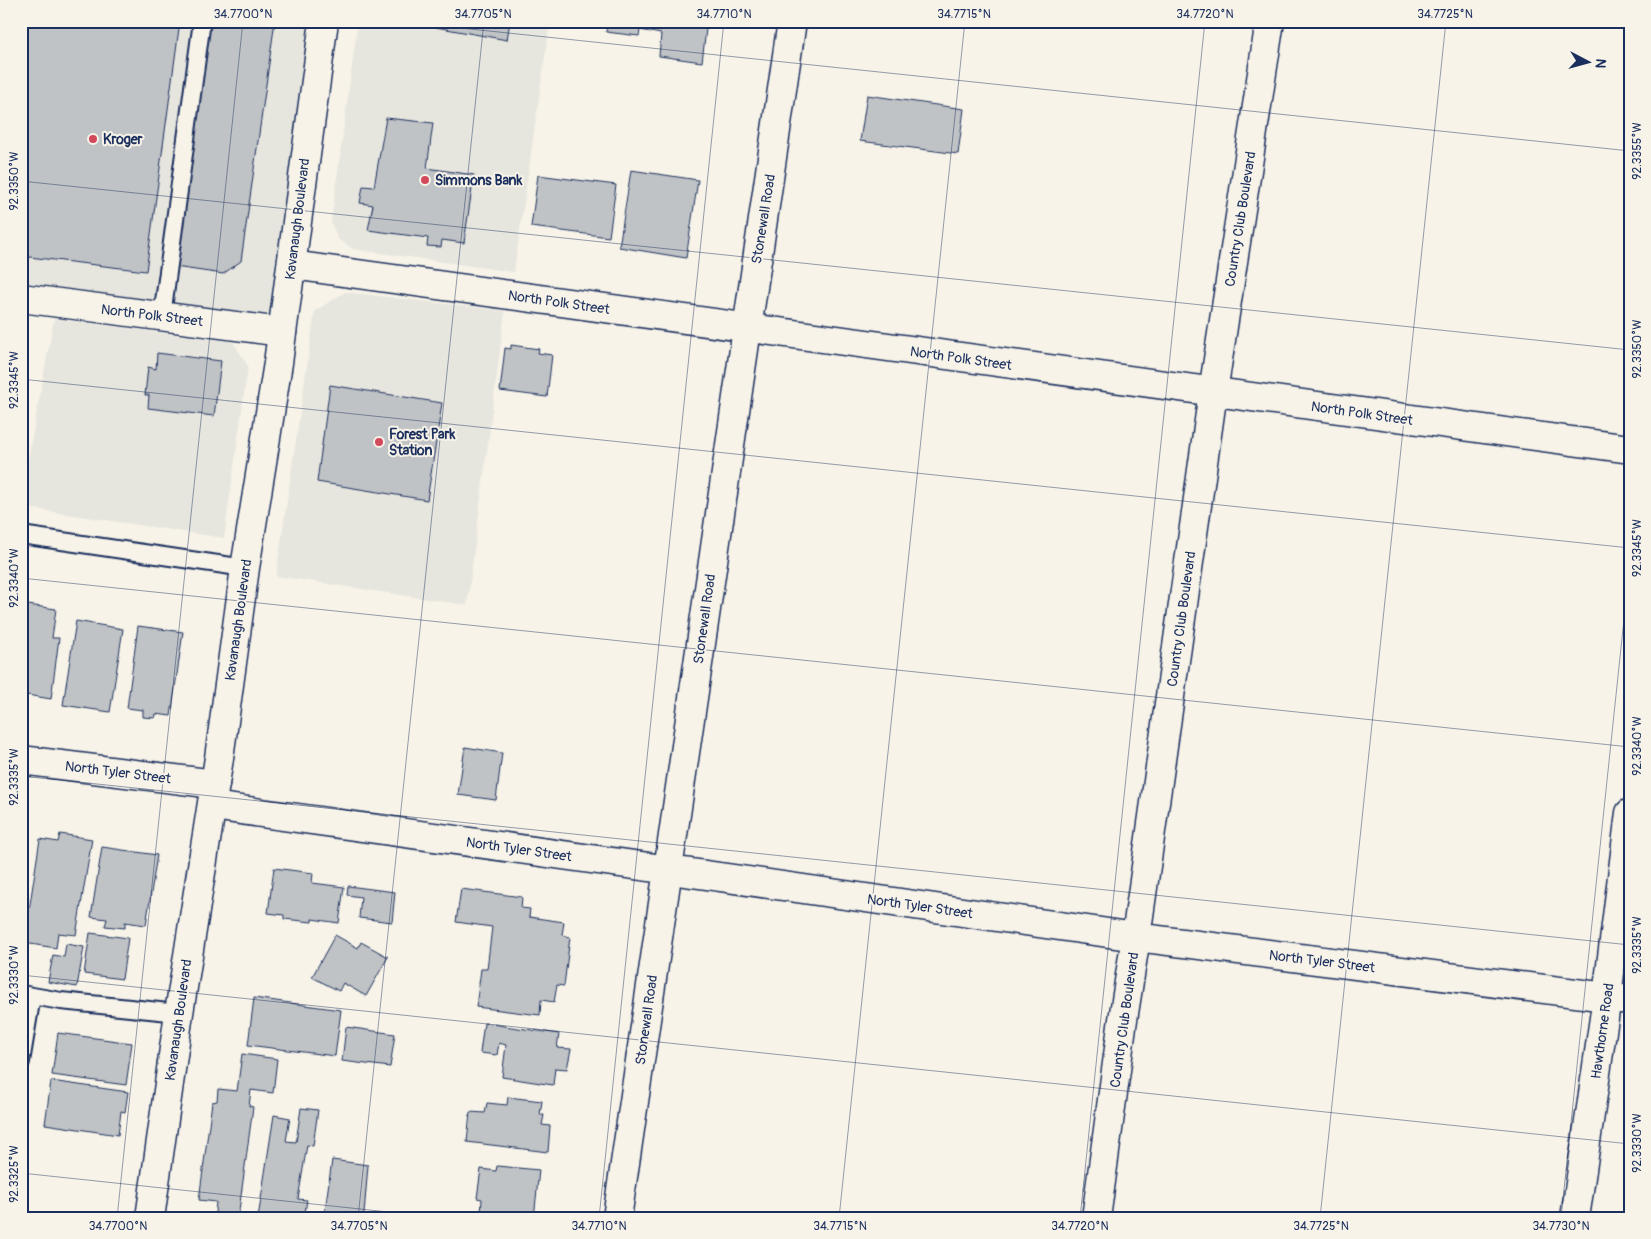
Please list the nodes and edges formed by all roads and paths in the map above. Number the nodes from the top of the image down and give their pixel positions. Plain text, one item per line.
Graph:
1 (202, 21) edge
2 (324, 21) edge
3 (792, 21) edge
4 (1270, 21) edge
5 (292, 265) junction
6 (21, 298) edge
7 (162, 316) junction
8 (746, 328) junction
9 (282, 332) junction
10 (1213, 392) junction
11 (1630, 449) edge
12 (21, 535) edge
13 (245, 568) junction
14 (21, 760) edge
15 (213, 795) junction
16 (1630, 814) edge
17 (667, 870) junction
18 (1136, 937) junction
19 (26, 995) edge
20 (1618, 998) edge
21 (179, 1013) junction
22 (21, 1062) edge
23 (150, 1218) edge
24 (617, 1218) edge
25 (1096, 1218) edge
26 (1576, 1218) edge

1 - 7 lane
2 - 5 street, Kavanaugh Boulevard
3 - 8 street, Stonewall Road
4 - 10 street, Country Club Boulevard
5 - 8 street, North Polk Street
5 - 9 street, Kavanaugh Boulevard
6 - 7 street, North Polk Street
7 - 9 street, North Polk Street
8 - 10 street, North Polk Street
8 - 17 street, Stonewall Road
9 - 13 street, Kavanaugh Boulevard
10 - 11 street, North Polk Street
10 - 18 street, Country Club Boulevard
12 - 13 lane
13 - 15 street, Kavanaugh Boulevard
14 - 15 street, North Tyler Street
15 - 17 street, North Tyler Street
15 - 21 street, Kavanaugh Boulevard
16 - 20 street, Hawthorne Road
17 - 18 street, North Tyler Street
17 - 24 street, Stonewall Road
18 - 20 street, North Tyler Street
18 - 25 street, Country Club Boulevard
19 - 21 lane
19 - 22 lane
20 - 26 street, Hawthorne Road
21 - 23 street, Kavanaugh Boulevard

